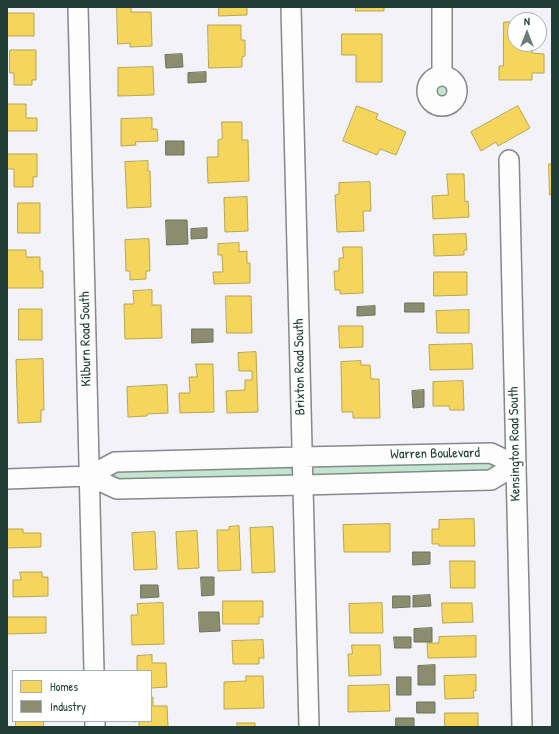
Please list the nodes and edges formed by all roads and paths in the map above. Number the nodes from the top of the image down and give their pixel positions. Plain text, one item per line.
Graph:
1 (78, 7) edge
2 (291, 7) edge
3 (442, 7) edge
4 (442, 76) dead end
5 (509, 160) dead end
6 (302, 457) junction
7 (516, 465) junction
8 (89, 476) junction
9 (7, 478) edge
10 (303, 485) junction
11 (94, 670) edge
12 (309, 727) edge
13 (522, 727) edge

1 - 8 street, Kilburn Road South
2 - 6 street, Brixton Road South
3 - 4 street
5 - 7 street, Kensington Road South
6 - 7 street, Warren Boulevard
6 - 8 street, Warren Boulevard
6 - 10 street, Brixton Road South
7 - 10 street, Warren Boulevard
7 - 13 street, Kensington Road South
8 - 9 street, Warren Boulevard
8 - 10 street, Warren Boulevard
8 - 11 street, Kilburn Road South
10 - 12 street, Brixton Road South

